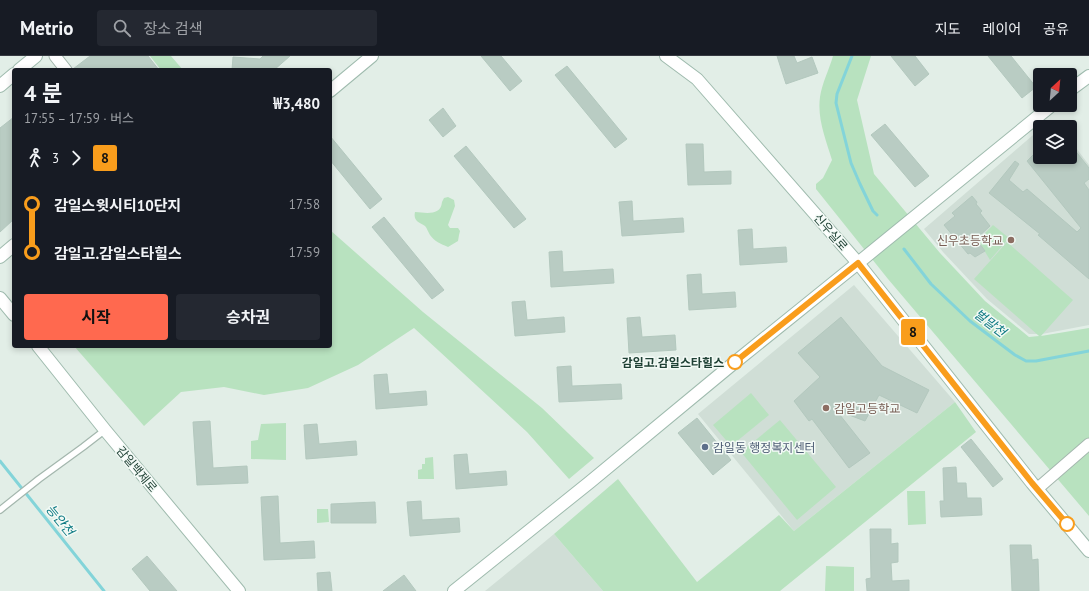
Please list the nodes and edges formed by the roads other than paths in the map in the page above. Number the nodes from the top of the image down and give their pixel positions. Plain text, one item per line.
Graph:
1 (36, 56) edge
2 (55, 56) edge
3 (372, 56) edge
4 (666, 56) edge
5 (21, 68) edge
6 (64, 68) edge
7 (12, 76) edge
8 (1089, 76) edge
9 (1077, 85) edge
10 (0, 86) edge
11 (332, 89) edge
12 (1043, 112) edge
13 (12, 247) edge
14 (0, 257) edge
15 (858, 263) junction
16 (0, 298) edge
17 (12, 313) edge
18 (40, 348) edge
19 (105, 430) junction
20 (1089, 444) edge
21 (1037, 489) junction
22 (0, 510) edge
23 (1089, 550) edge
24 (239, 591) edge
25 (454, 591) edge

1 - 5 street
2 - 6 street
3 - 11 street
4 - 15 street, 신우실로
7 - 10 street
8 - 9 street
12 - 15 street
13 - 14 street
15 - 21 street, 신우실로
15 - 25 street
16 - 17 street
18 - 19 street, 감일백제로
19 - 22 lane
19 - 24 street, 감일백제로
20 - 21 street
21 - 23 street, 신우실로

